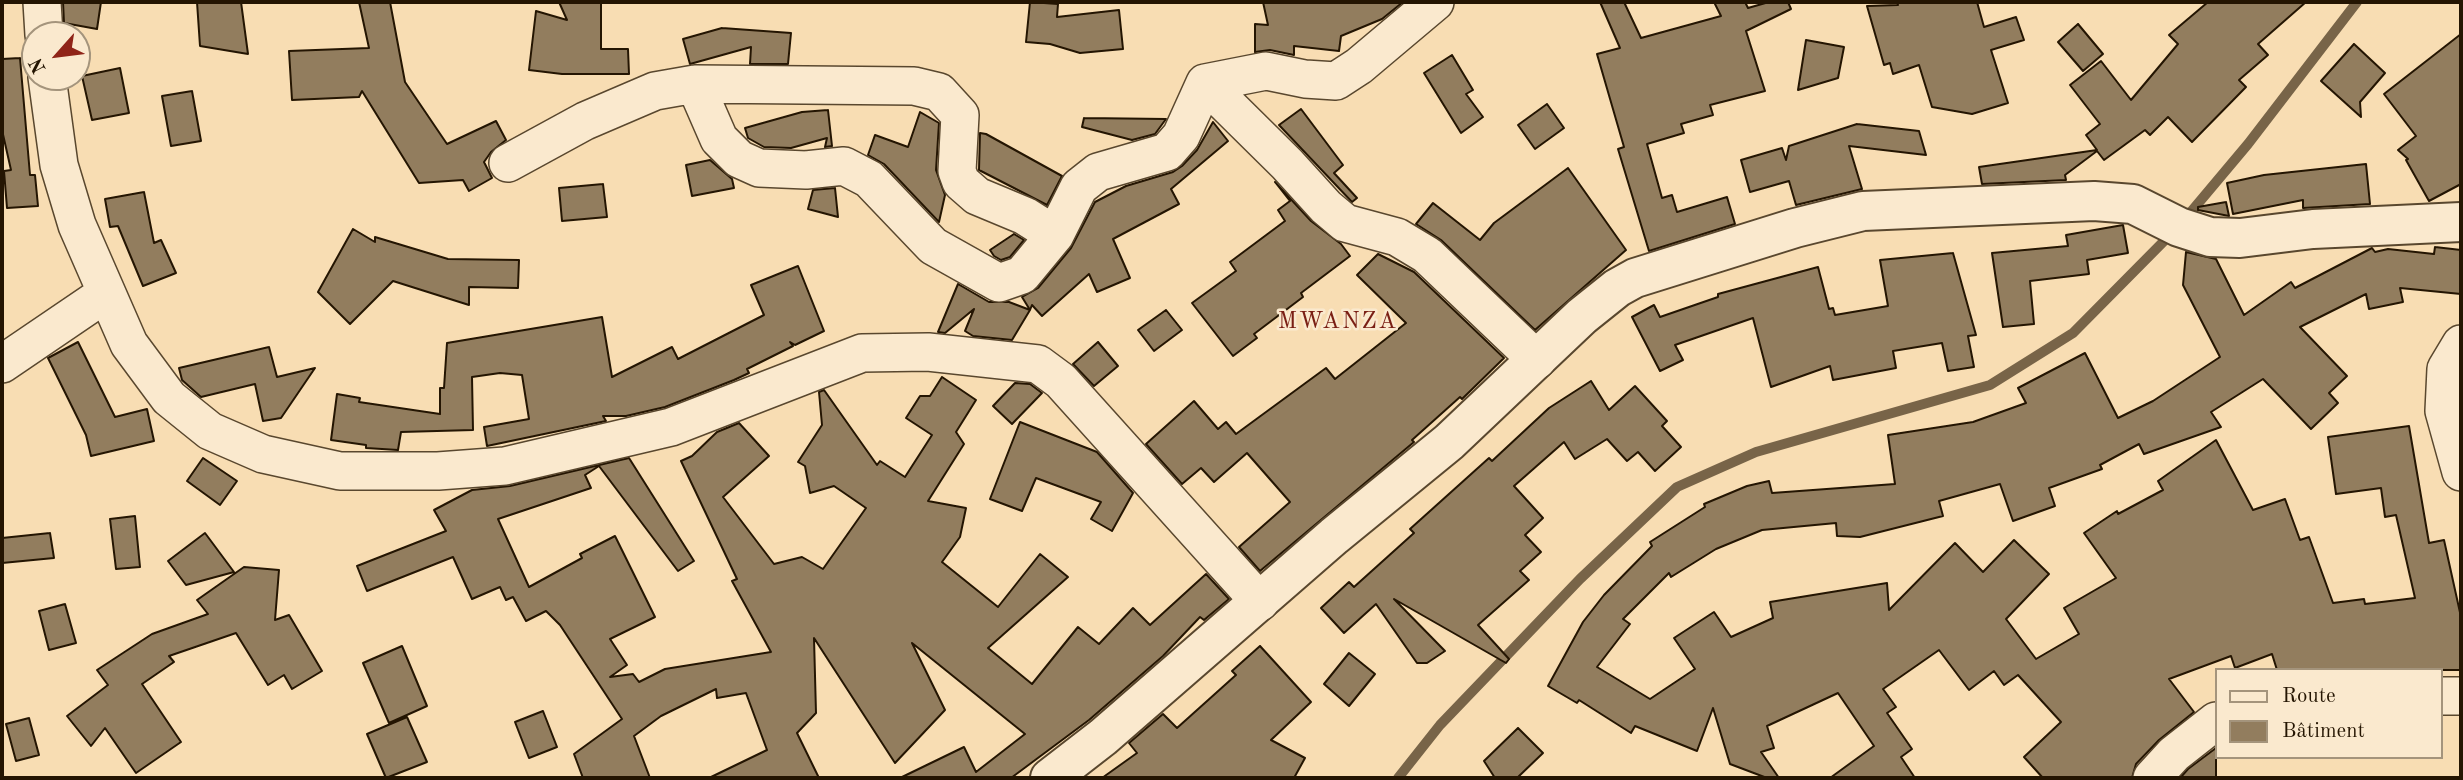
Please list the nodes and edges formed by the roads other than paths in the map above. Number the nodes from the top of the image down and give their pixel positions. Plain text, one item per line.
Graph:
1 (42, 2) edge
2 (1435, 2) edge
3 (43, 21) edge
4 (1205, 83) junction
5 (695, 84) junction
6 (49, 91) edge
7 (508, 163) dead end
8 (2461, 222) edge
9 (1055, 235) junction
10 (105, 294) junction
11 (2461, 344) edge
12 (1537, 360) junction
13 (2, 364) edge
14 (2461, 472) edge
15 (1261, 602) junction
16 (2442, 696) edge
17 (2461, 696) edge
18 (2214, 722) edge
19 (1050, 778) edge
20 (2152, 778) edge

1 - 3 street
2 - 4 street
4 - 9 street
4 - 12 street
5 - 7 street
5 - 9 street
5 - 9 street
6 - 10 street
8 - 12 street
10 - 13 street
10 - 15 street
11 - 14 street
12 - 15 street
15 - 19 street
16 - 17 street
18 - 20 street

